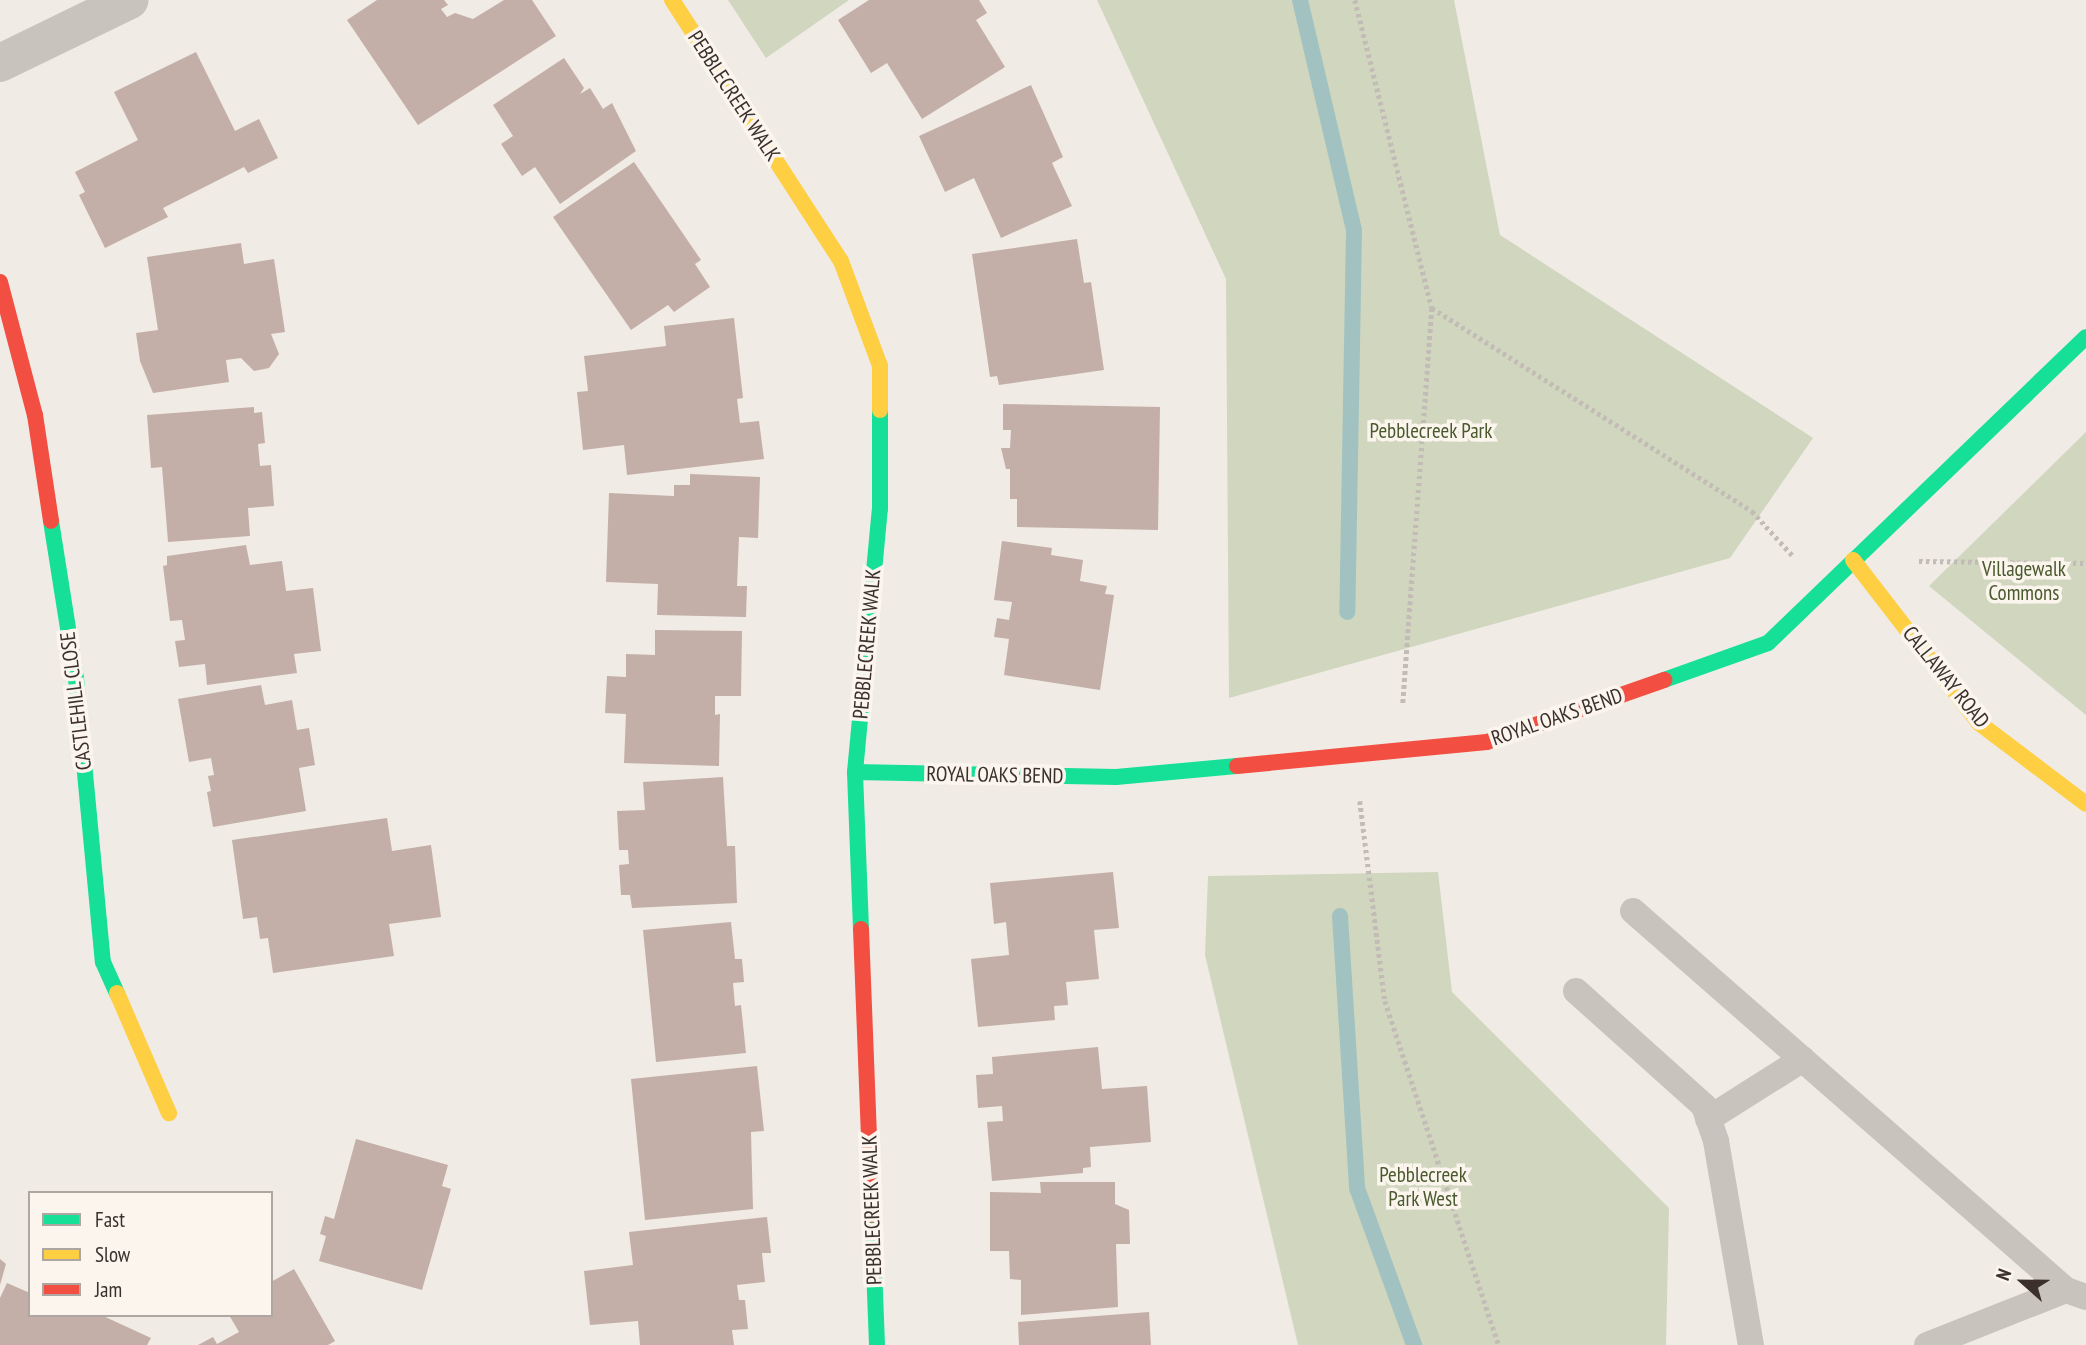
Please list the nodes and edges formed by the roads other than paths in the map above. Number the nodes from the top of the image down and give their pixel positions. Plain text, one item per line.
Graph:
1 (130, 0) edge
2 (672, 0) edge
3 (0, 63) edge
4 (0, 282) edge
5 (2086, 337) edge
6 (1853, 560) junction
7 (855, 772) junction
8 (2086, 804) edge
9 (1633, 911) dead end
10 (1576, 991) dead end
11 (1803, 1059) junction
12 (169, 1113) dead end
13 (1708, 1119) junction
14 (2076, 1294) edge
15 (877, 1345) edge
16 (1751, 1345) edge
17 (1927, 1345) edge

1 - 3 street
2 - 7 street, PEBBLECREEK WALK
4 - 12 street, CASTLEHILL CLOSE
5 - 6 street, ROYAL OAKS BEND
6 - 7 street, ROYAL OAKS BEND
6 - 8 street, CALLAWAY ROAD
7 - 15 street, PEBBLECREEK WALK
9 - 11 lane
10 - 13 lane
11 - 13 lane
11 - 14 lane
13 - 16 lane
14 - 17 lane

